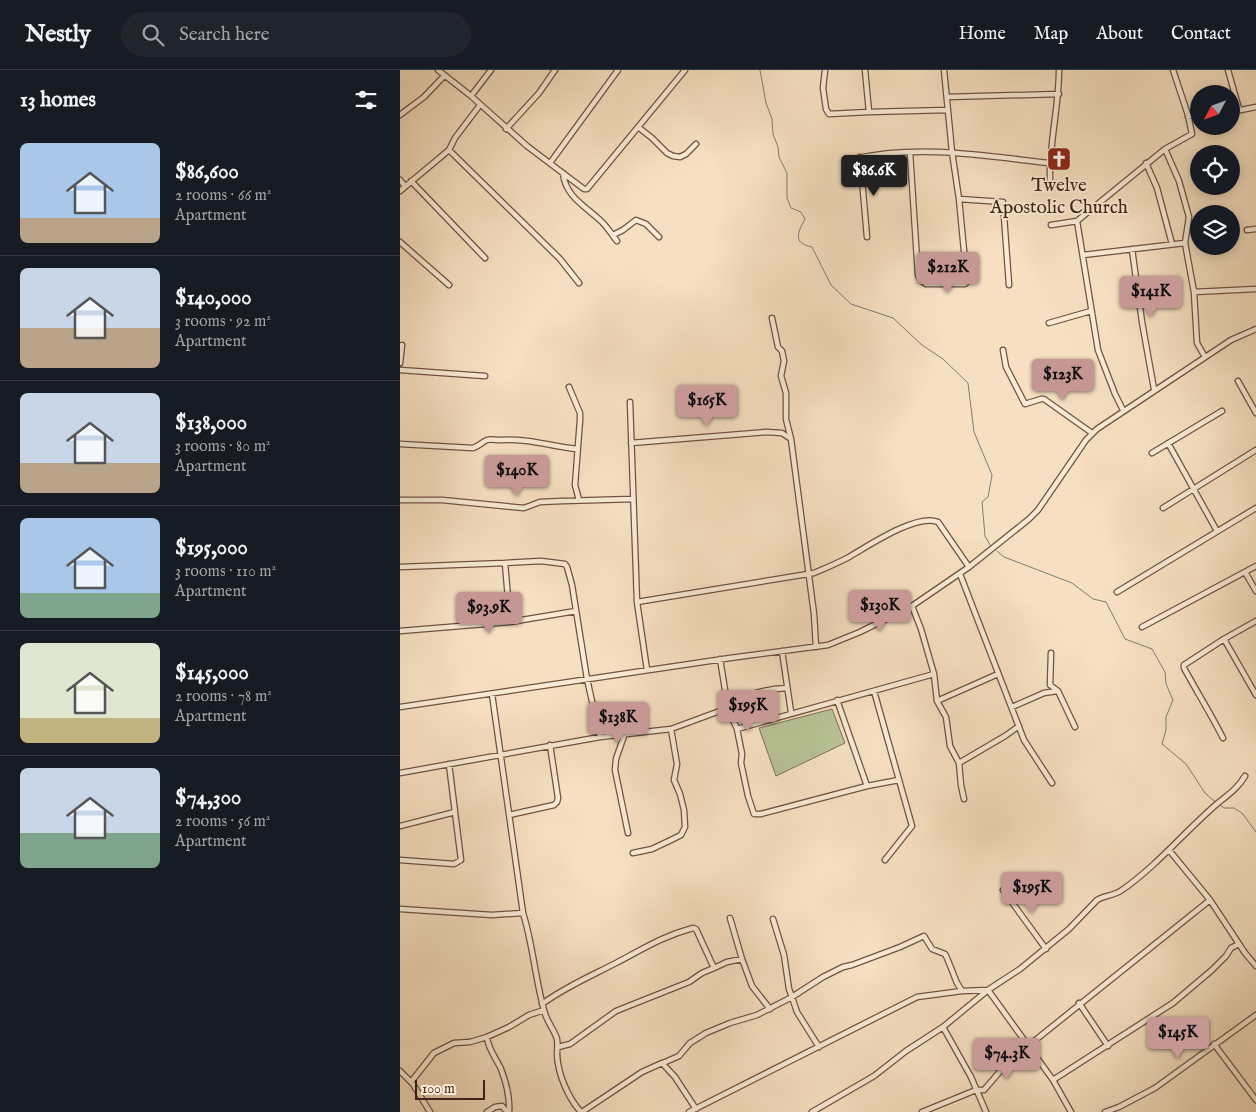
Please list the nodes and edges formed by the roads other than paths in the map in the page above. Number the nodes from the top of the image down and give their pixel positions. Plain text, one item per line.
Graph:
1 (438, 70) edge
2 (491, 70) edge
3 (555, 70) edge
4 (618, 70) edge
5 (685, 70) edge
6 (825, 70) edge
7 (865, 70) edge
8 (944, 70) edge
9 (1059, 70) edge
10 (1173, 70) edge
11 (1228, 70) edge
12 (444, 76) junction
13 (1231, 85) edge
14 (1059, 94) junction
15 (471, 96) junction
16 (947, 97) junction
17 (480, 105) junction
18 (1256, 107) edge
19 (947, 110) junction
20 (1240, 110) edge
21 (869, 112) junction
22 (401, 114) edge
23 (1188, 117) joint
24 (638, 127) junction
25 (506, 129) junction
26 (696, 144) dead end
27 (1165, 149) junction
28 (449, 150) junction
29 (910, 152) junction
30 (952, 152) junction
31 (860, 157) junction
32 (854, 159) dead end
33 (550, 163) junction
34 (1050, 163) junction
35 (1146, 163) junction
36 (563, 173) junction
37 (400, 180) edge
38 (1050, 180) dead end
39 (411, 181) junction
40 (405, 186) junction
41 (400, 191) edge
42 (960, 200) junction
43 (1077, 221) junction
44 (1051, 224) dead end
45 (1256, 228) edge
46 (1247, 230) dead end
47 (613, 235) junction
48 (659, 237) dead end
49 (867, 238) dead end
50 (617, 241) dead end
51 (400, 242) edge
52 (1185, 243) junction
53 (1172, 244) junction
54 (1132, 249) junction
55 (1083, 254) junction
56 (485, 258) dead end
57 (579, 283) dead end
58 (449, 285) dead end
59 (1009, 285) dead end
60 (1256, 289) edge
61 (1194, 292) junction
62 (1090, 312) junction
63 (772, 318) dead end
64 (1049, 323) dead end
65 (1256, 329) edge
66 (402, 345) dead end
67 (1003, 350) dead end
68 (1205, 357) junction
69 (400, 363) edge
70 (400, 370) edge
71 (485, 376) dead end
72 (1238, 381) dead end
73 (569, 387) dead end
74 (1154, 389) junction
75 (630, 402) dead end
76 (1123, 410) junction
77 (1222, 411) dead end
78 (1256, 413) edge
79 (788, 427) junction
80 (782, 433) junction
81 (1092, 433) junction
82 (791, 439) junction
83 (632, 443) junction
84 (1168, 443) junction
85 (400, 444) edge
86 (577, 449) junction
87 (1256, 450) edge
88 (1152, 453) dead end
89 (1193, 489) junction
90 (633, 499) junction
91 (400, 500) edge
92 (579, 500) junction
93 (1163, 508) dead end
94 (1256, 508) edge
95 (1217, 530) junction
96 (505, 563) junction
97 (1256, 566) edge
98 (400, 567) edge
99 (969, 567) junction
100 (1245, 572) junction
101 (809, 574) junction
102 (960, 574) junction
103 (1256, 591) edge
104 (1118, 592) dead end
105 (636, 602) junction
106 (912, 606) junction
107 (576, 611) junction
108 (1256, 621) edge
109 (510, 622) junction
110 (1142, 627) dead end
111 (400, 631) edge
112 (1224, 639) junction
113 (816, 647) junction
114 (782, 651) junction
115 (1051, 653) dead end
116 (720, 659) junction
117 (647, 670) junction
118 (934, 674) junction
119 (998, 674) junction
120 (587, 679) junction
121 (787, 688) junction
122 (874, 691) junction
123 (1058, 691) junction
124 (492, 694) junction
125 (1256, 695) edge
126 (837, 700) junction
127 (938, 701) junction
128 (1012, 707) junction
129 (400, 708) edge
130 (728, 708) junction
131 (791, 712) junction
132 (1019, 726) junction
133 (1075, 727) dead end
134 (671, 729) junction
135 (737, 729) junction
136 (625, 733) junction
137 (600, 737) junction
138 (1223, 738) dead end
139 (550, 745) junction
140 (500, 755) junction
141 (960, 763) junction
142 (449, 764) junction
143 (400, 773) edge
144 (1245, 776) dead end
145 (899, 780) junction
146 (1052, 783) dead end
147 (867, 786) junction
148 (964, 800) dead end
149 (455, 812) junction
150 (510, 815) junction
151 (400, 826) edge
152 (628, 833) dead end
153 (1169, 850) junction
154 (633, 853) dead end
155 (400, 860) edge
156 (885, 860) dead end
157 (1003, 890) dead end
158 (1210, 900) junction
159 (400, 909) edge
160 (523, 913) junction
161 (730, 918) dead end
162 (773, 919) dead end
163 (1239, 944) junction
164 (1046, 949) junction
165 (742, 959) junction
166 (1256, 966) edge
167 (714, 968) junction
168 (988, 990) junction
169 (962, 991) junction
170 (792, 997) junction
171 (1079, 1003) junction
172 (542, 1004) junction
173 (770, 1009) junction
174 (544, 1010) junction
175 (1256, 1015) edge
176 (943, 1027) junction
177 (488, 1037) junction
178 (1214, 1044) junction
179 (1028, 1046) junction
180 (1108, 1046) junction
181 (558, 1047) junction
182 (819, 1047) junction
183 (663, 1063) junction
184 (400, 1071) edge
185 (1053, 1080) junction
186 (411, 1082) junction
187 (976, 1090) junction
188 (1256, 1100) edge
189 (696, 1108) junction
190 (430, 1112) edge
191 (487, 1112) edge
192 (508, 1112) edge
193 (582, 1112) edge
194 (689, 1112) edge
195 (812, 1112) edge
196 (922, 1112) edge
197 (986, 1112) edge
198 (1071, 1112) edge
199 (1105, 1112) edge

1 - 12 street
2 - 15 street
3 - 25 street
4 - 33 street
5 - 24 street
6 - 21 street
7 - 21 street
8 - 16 street
9 - 14 street
10 - 23 street
11 - 13 street
12 - 15 street
12 - 22 street
14 - 16 street
14 - 34 street
15 - 17 street
16 - 19 street
17 - 25 street
17 - 28 street
18 - 20 street
19 - 21 street
19 - 30 street
23 - 27 street
24 - 26 street
24 - 36 street
25 - 33 street
27 - 35 street
27 - 52 street
28 - 39 street
28 - 57 street
29 - 30 street
29 - 31 street
29 - 42 street
30 - 34 street
30 - 42 street
31 - 32 street
31 - 49 street
33 - 36 street
34 - 38 street
35 - 43 street
35 - 53 street
36 - 47 street
37 - 40 street
39 - 40 street
39 - 56 street
40 - 41 street
42 - 59 street
43 - 44 street
43 - 55 street
45 - 46 street
47 - 48 street
47 - 50 street
51 - 58 street
52 - 53 street
52 - 61 street
53 - 54 street
54 - 55 street
54 - 74 street
55 - 62 street
60 - 61 street
61 - 68 street
62 - 64 street
62 - 76 street
63 - 79 street
65 - 68 street
66 - 69 street
67 - 81 street
68 - 74 street
70 - 71 street
72 - 78 street
73 - 86 street
74 - 76 street
75 - 83 street
76 - 81 street
77 - 84 street
79 - 80 street
79 - 82 street
80 - 82 street
80 - 83 street
81 - 99 street
82 - 101 street
83 - 90 street
84 - 88 street
84 - 89 street
85 - 86 street
86 - 92 street
87 - 89 street
89 - 93 street
89 - 95 street
90 - 92 street
90 - 105 street
91 - 92 street
94 - 95 street
95 - 104 street
96 - 98 street
96 - 107 street
96 - 109 street
97 - 100 street
99 - 101 street
99 - 102 street
100 - 103 street
100 - 110 street
101 - 105 street
101 - 113 street
102 - 106 street
102 - 119 street
105 - 117 street
106 - 113 street
106 - 118 street
107 - 109 street
107 - 120 street
108 - 112 street
109 - 111 street
112 - 125 street
112 - 138 street
113 - 114 street
114 - 116 street
114 - 121 street
115 - 123 street
116 - 117 street
116 - 130 street
117 - 120 street
118 - 122 street
118 - 127 street
119 - 127 street
119 - 128 street
120 - 124 street
120 - 137 street
121 - 130 street
121 - 131 street
122 - 126 street
122 - 145 street
123 - 128 street
123 - 133 street
124 - 129 street
124 - 140 street
126 - 131 street
126 - 147 street
127 - 141 street
128 - 132 street
130 - 134 street
130 - 135 street
131 - 135 street
132 - 141 street
132 - 146 street
134 - 136 street
134 - 154 street
135 - 147 street
136 - 137 street
136 - 152 street
137 - 139 street
139 - 140 street
139 - 150 street
140 - 142 street
140 - 150 street
141 - 148 street
142 - 143 street
142 - 149 street
144 - 153 street
145 - 147 street
145 - 156 street
149 - 151 street
149 - 155 street
150 - 160 street
153 - 158 street
153 - 164 street
157 - 164 street
158 - 163 street
158 - 171 street
159 - 160 street
160 - 172 street
161 - 165 street
162 - 170 street
163 - 166 street
163 - 180 street
164 - 168 street
165 - 167 street
165 - 173 street
167 - 172 street
167 - 181 street
168 - 169 street
168 - 176 street
168 - 179 street
169 - 170 street
169 - 182 street
170 - 173 street
170 - 182 street
171 - 179 street
171 - 180 street
172 - 174 street
173 - 183 street
174 - 177 street
174 - 181 street
175 - 178 street
176 - 187 street
176 - 195 street
177 - 186 street
177 - 192 street
178 - 188 street
178 - 199 street
179 - 185 street
179 - 187 street
180 - 185 street
181 - 193 street
182 - 189 street
183 - 189 street
183 - 193 street
184 - 186 street
185 - 198 street
186 - 190 street
187 - 196 street
187 - 197 street
189 - 194 street
191 - 192 street

